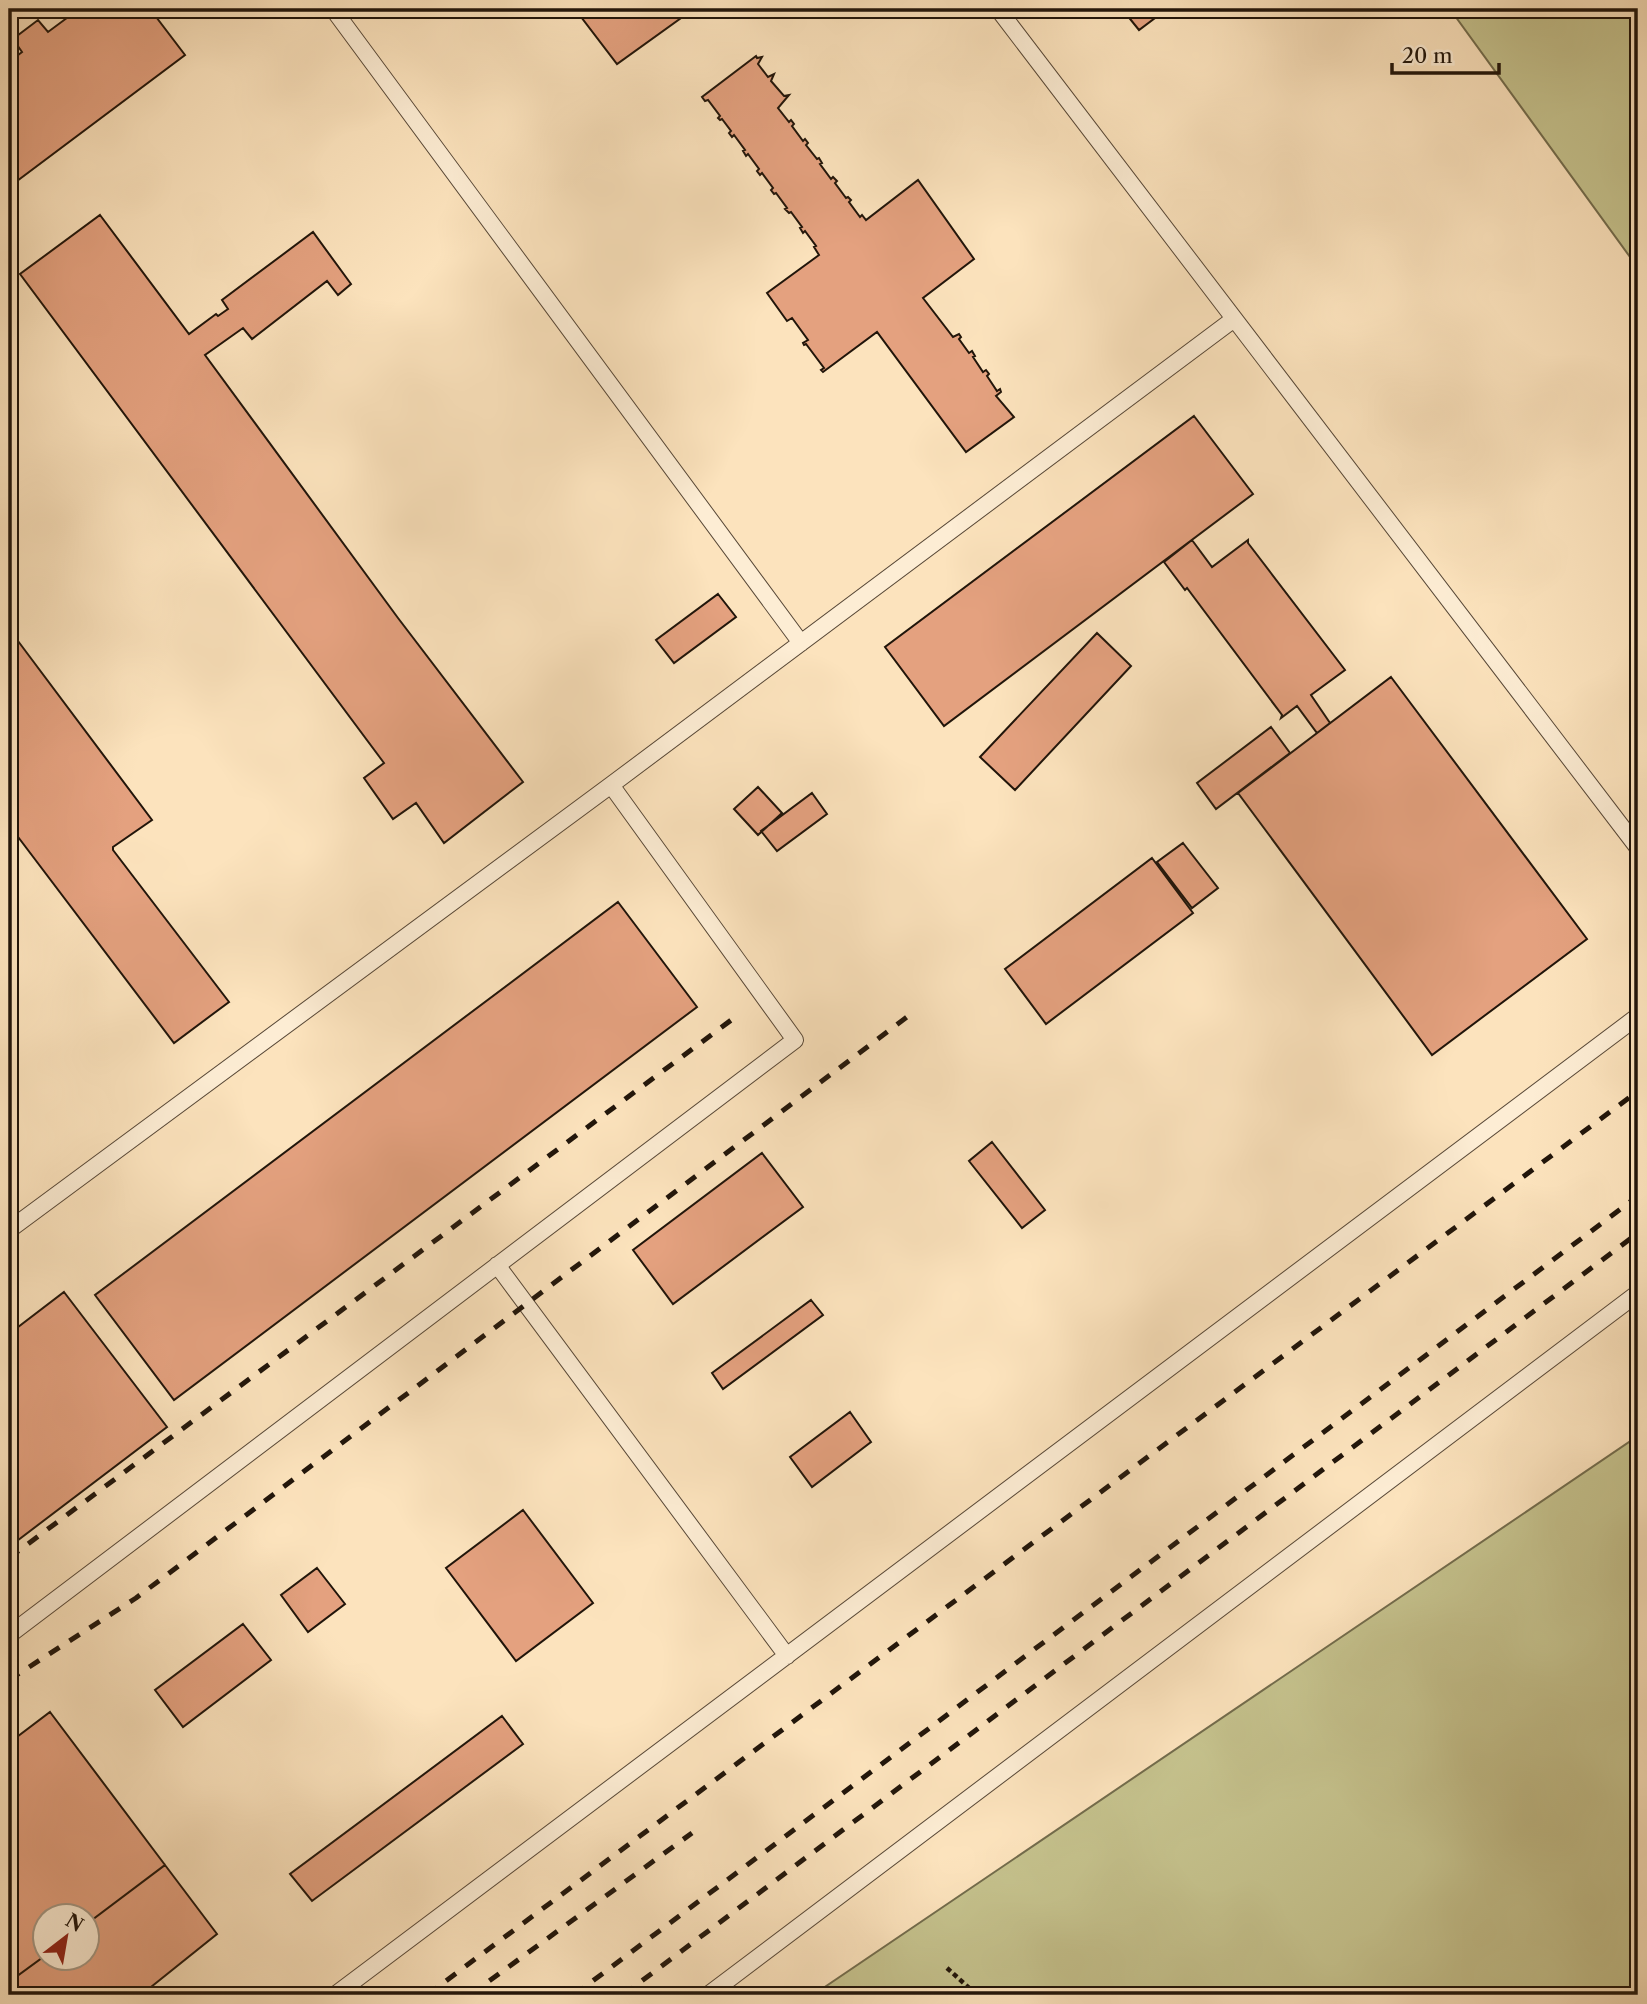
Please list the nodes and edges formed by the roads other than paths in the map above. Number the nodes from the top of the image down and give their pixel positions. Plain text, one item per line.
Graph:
1 (333, 9) edge
2 (998, 9) edge
3 (1234, 319) junction
4 (801, 643) junction
5 (611, 785) junction
6 (1638, 848) edge
7 (1638, 1016) edge
8 (9, 1230) edge
9 (497, 1265) junction
10 (1638, 1293) edge
11 (9, 1635) edge
12 (787, 1656) junction
13 (335, 1995) edge
14 (708, 1995) edge

1 - 4 lane
2 - 3 lane
3 - 4 lane
3 - 6 lane
4 - 5 lane
5 - 8 lane
5 - 9 lane
7 - 12 lane
9 - 11 lane
9 - 12 lane
10 - 14 lane
12 - 13 lane

